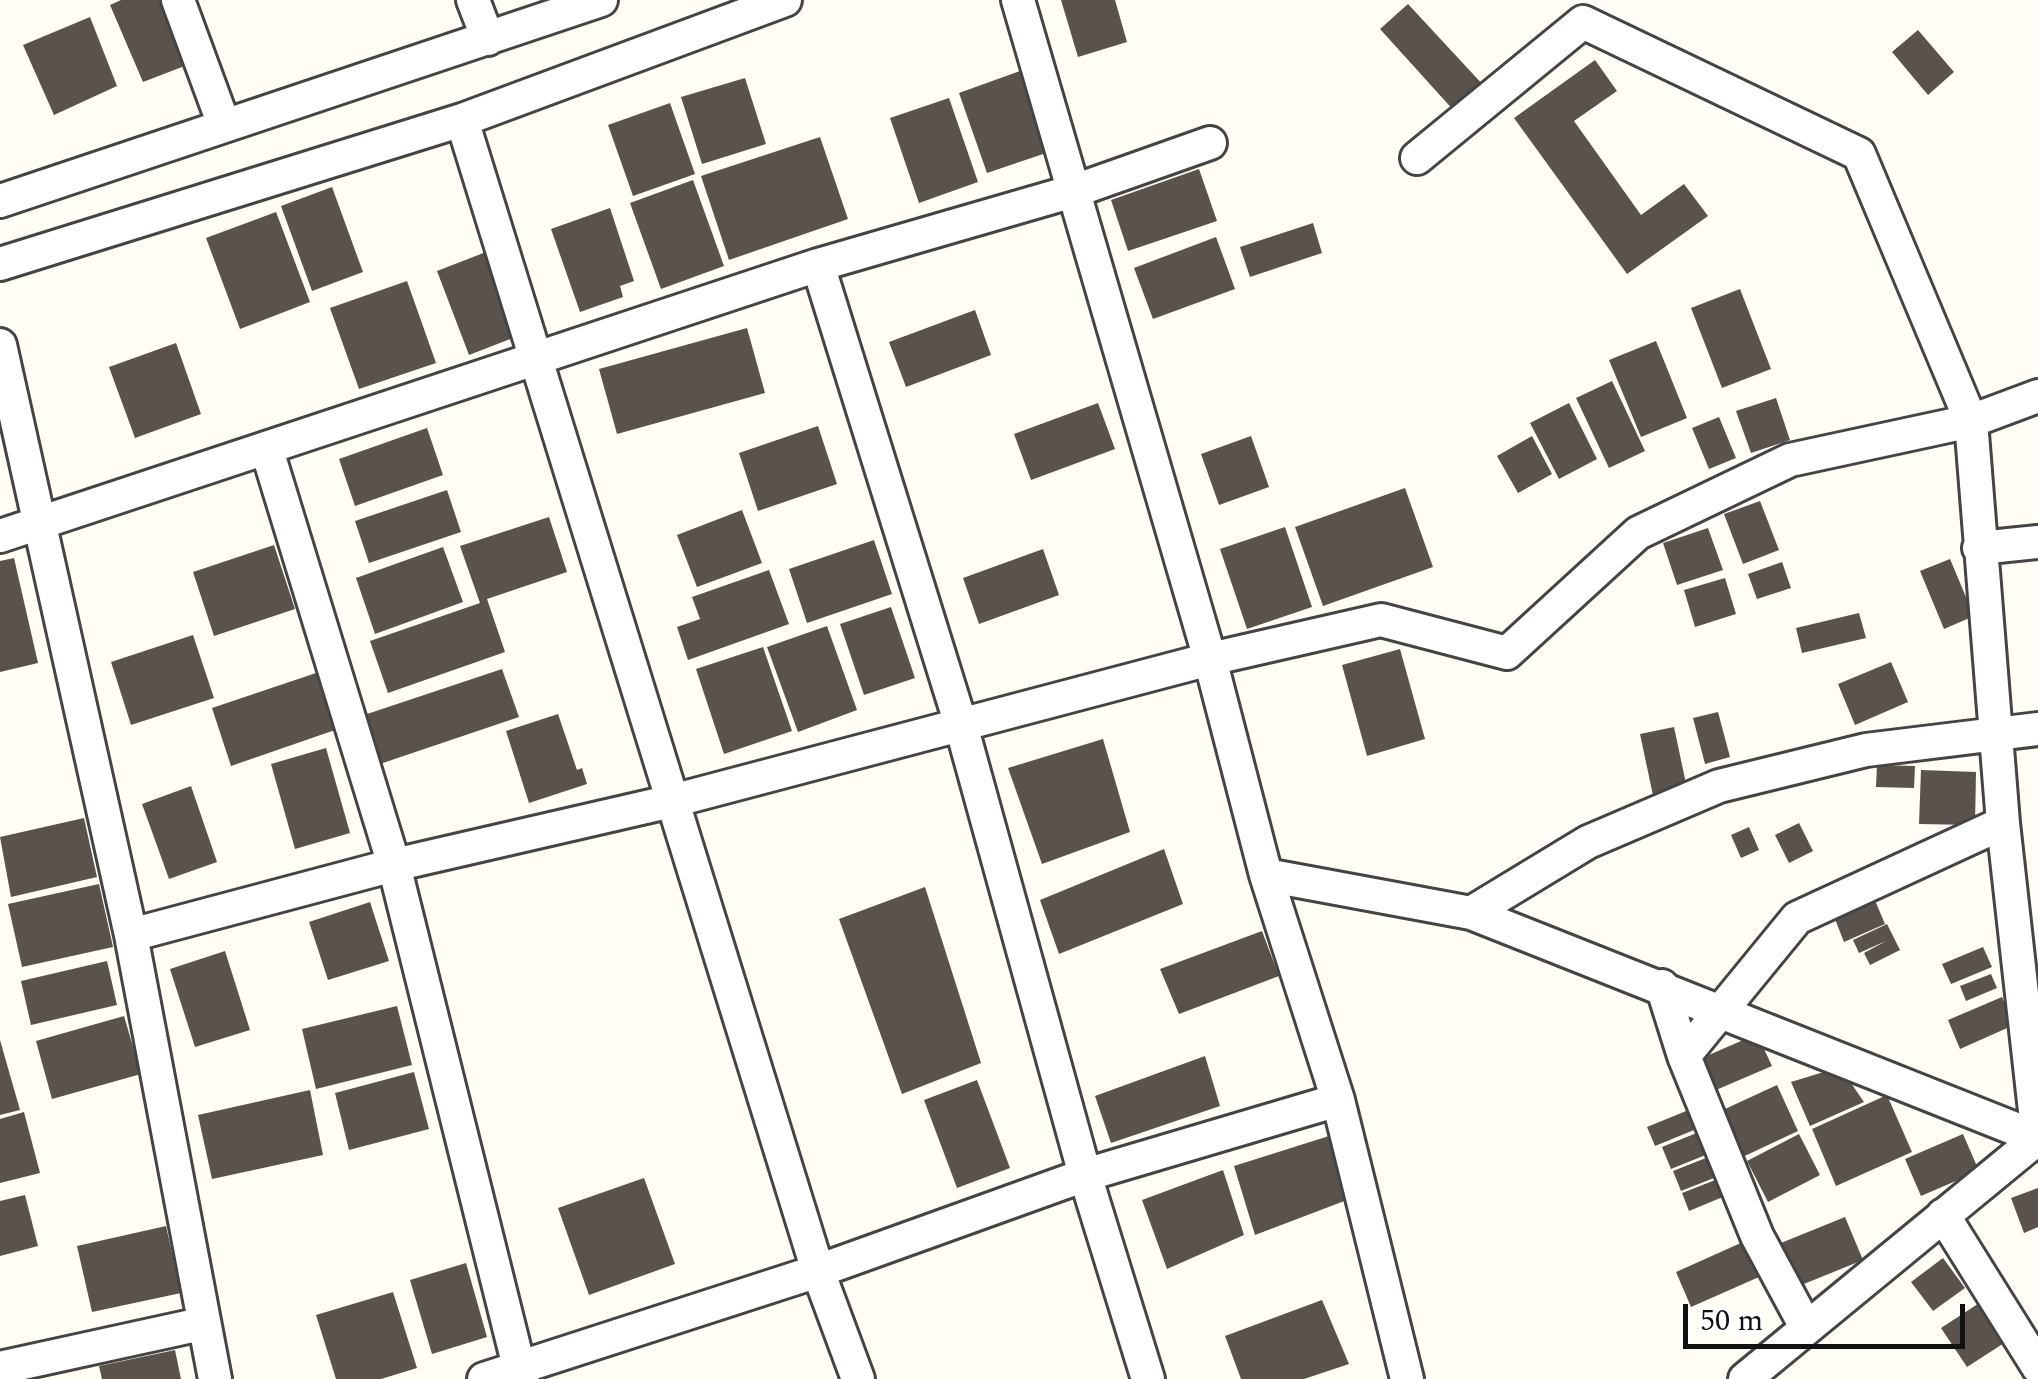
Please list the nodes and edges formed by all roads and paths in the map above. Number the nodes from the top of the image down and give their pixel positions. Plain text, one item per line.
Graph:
1 (178, 0) edge
2 (200, 0) edge
3 (473, 0) edge
4 (492, 0) edge
5 (601, 0) edge
6 (785, 0) edge
7 (1018, 0) edge
8 (496, 36) junction
9 (462, 120) junction
10 (235, 121) junction
11 (1210, 144) dead end
12 (1417, 158) dead end
13 (1076, 190) junction
14 (0, 201) edge
15 (0, 264) edge
16 (818, 265) junction
17 (0, 345) edge
18 (534, 359) junction
19 (2038, 396) edge
20 (1971, 421) junction
21 (267, 450) junction
22 (36, 525) junction
23 (0, 536) edge
24 (2038, 542) edge
25 (1980, 548) junction
26 (1210, 659) junction
27 (962, 725) junction
28 (2038, 729) edge
29 (1998, 732) junction
30 (672, 801) junction
31 (2003, 822) junction
32 (394, 865) junction
33 (1266, 875) junction
34 (1471, 913) junction
35 (131, 935) junction
36 (1662, 986) junction
37 (1724, 1012) junction
38 (1684, 1056) junction
39 (1338, 1100) junction
40 (2038, 1138) edge
41 (1085, 1175) junction
42 (1943, 1215) junction
43 (818, 1272) junction
44 (202, 1324) junction
45 (1806, 1327) junction
46 (2038, 1367) edge
47 (0, 1368) edge
48 (520, 1374) edge
49 (215, 1379) edge
50 (484, 1379) edge
51 (858, 1379) edge
52 (1148, 1379) edge
53 (1407, 1379) edge
54 (1745, 1379) edge

1 - 10 street
2 - 10 street
3 - 8 street
4 - 8 street
5 - 8 street
6 - 9 street
7 - 13 street
8 - 10 street
9 - 15 street
9 - 18 street
10 - 14 street
11 - 13 street
12 - 20 street
13 - 16 street
13 - 26 street
16 - 18 street
16 - 27 street
17 - 22 street
18 - 21 street
18 - 30 street
19 - 20 street
20 - 25 street
20 - 26 street
21 - 22 street
21 - 32 street
22 - 23 street
22 - 35 street
24 - 25 street
25 - 29 street
26 - 27 street
26 - 33 street
27 - 30 street
27 - 41 street
28 - 29 street
29 - 31 street
29 - 34 street
30 - 32 street
30 - 43 street
31 - 37 street
31 - 40 street
32 - 35 street
32 - 48 street
33 - 34 street
33 - 39 street
34 - 36 street
35 - 44 street
36 - 37 street
36 - 38 street
37 - 38 street
37 - 40 street
38 - 45 street
39 - 41 street
39 - 53 street
40 - 42 street
41 - 43 street
41 - 52 street
42 - 45 street
42 - 46 street
43 - 48 street
43 - 51 street
44 - 47 street
44 - 49 street
45 - 54 street
48 - 50 street

